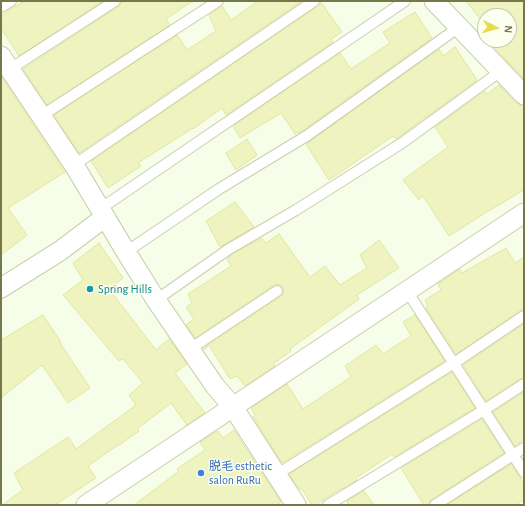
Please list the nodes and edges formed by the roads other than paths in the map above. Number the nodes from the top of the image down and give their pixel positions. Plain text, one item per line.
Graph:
1 (10, 1) edge
2 (115, 1) edge
3 (218, 1) edge
4 (314, 1) edge
5 (405, 1) edge
6 (434, 1) edge
7 (1, 7) edge
8 (459, 27) junction
9 (6, 63) edge
10 (501, 71) junction
11 (524, 95) edge
12 (41, 116) junction
13 (74, 165) junction
14 (103, 213) junction
15 (524, 213) edge
16 (126, 252) junction
17 (1, 288) edge
18 (277, 291) dead end
19 (407, 291) junction
20 (156, 300) junction
21 (524, 316) edge
22 (190, 349) junction
23 (454, 363) junction
24 (524, 384) edge
25 (233, 407) junction
26 (484, 410) junction
27 (524, 448) edge
28 (513, 455) junction
29 (524, 472) edge
30 (276, 475) junction
31 (86, 505) edge
32 (296, 505) edge
33 (328, 505) edge
34 (435, 505) edge

1 - 7 lane
2 - 9 lane
3 - 12 lane
4 - 13 lane
5 - 14 lane
6 - 8 street
8 - 10 street
8 - 16 lane
9 - 12 street
10 - 11 street
10 - 20 lane
12 - 13 street
13 - 14 street
14 - 16 street
14 - 17 street
15 - 19 street
16 - 20 street
18 - 22 lane
19 - 23 lane
19 - 25 street
20 - 22 street
21 - 23 lane
22 - 25 street
23 - 26 lane
23 - 30 lane
24 - 26 lane
25 - 30 street
25 - 31 street
26 - 28 lane
26 - 33 lane
27 - 28 lane
28 - 29 lane
28 - 34 lane
30 - 32 street

